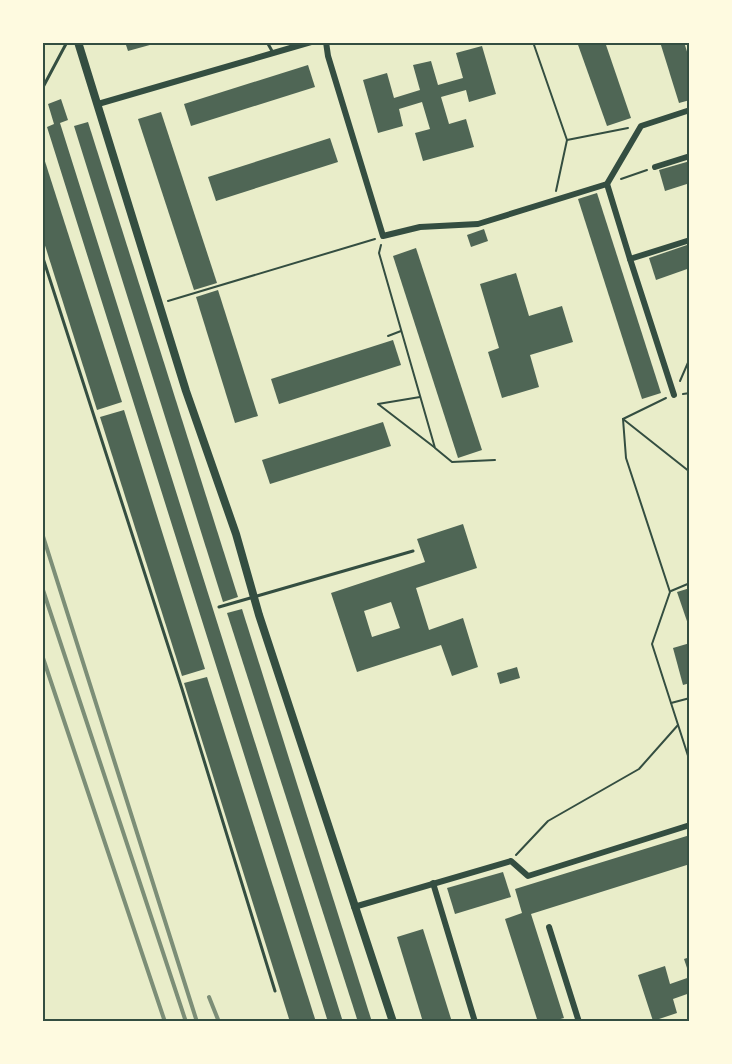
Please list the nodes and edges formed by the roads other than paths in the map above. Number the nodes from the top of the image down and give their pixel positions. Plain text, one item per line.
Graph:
1 (67, 42) edge
2 (78, 42) edge
3 (267, 42) edge
4 (311, 42) edge
5 (326, 42) edge
6 (273, 53) junction
7 (42, 89) edge
8 (98, 104) junction
9 (690, 110) edge
10 (690, 156) edge
11 (656, 166) road end
12 (607, 184) junction
13 (690, 240) edge
14 (42, 255) edge
15 (630, 259) junction
16 (674, 395) road end
17 (413, 550) dead end
18 (254, 596) junction
19 (219, 607) dead end
20 (690, 825) edge
21 (433, 883) junction
22 (354, 907) junction
23 (549, 927) dead end
24 (275, 991) dead end
25 (393, 1022) edge
26 (475, 1022) edge
27 (579, 1022) edge

1 - 7 lane
2 - 8 street
3 - 6 lane
4 - 6 street
5 - 12 street
6 - 8 street
8 - 18 street
9 - 12 street
10 - 11 street
12 - 15 street
13 - 15 street
14 - 24 lane
15 - 16 street
17 - 18 lane
18 - 19 lane
18 - 22 street
20 - 21 street
21 - 22 street
21 - 26 street
22 - 25 street
23 - 27 street

